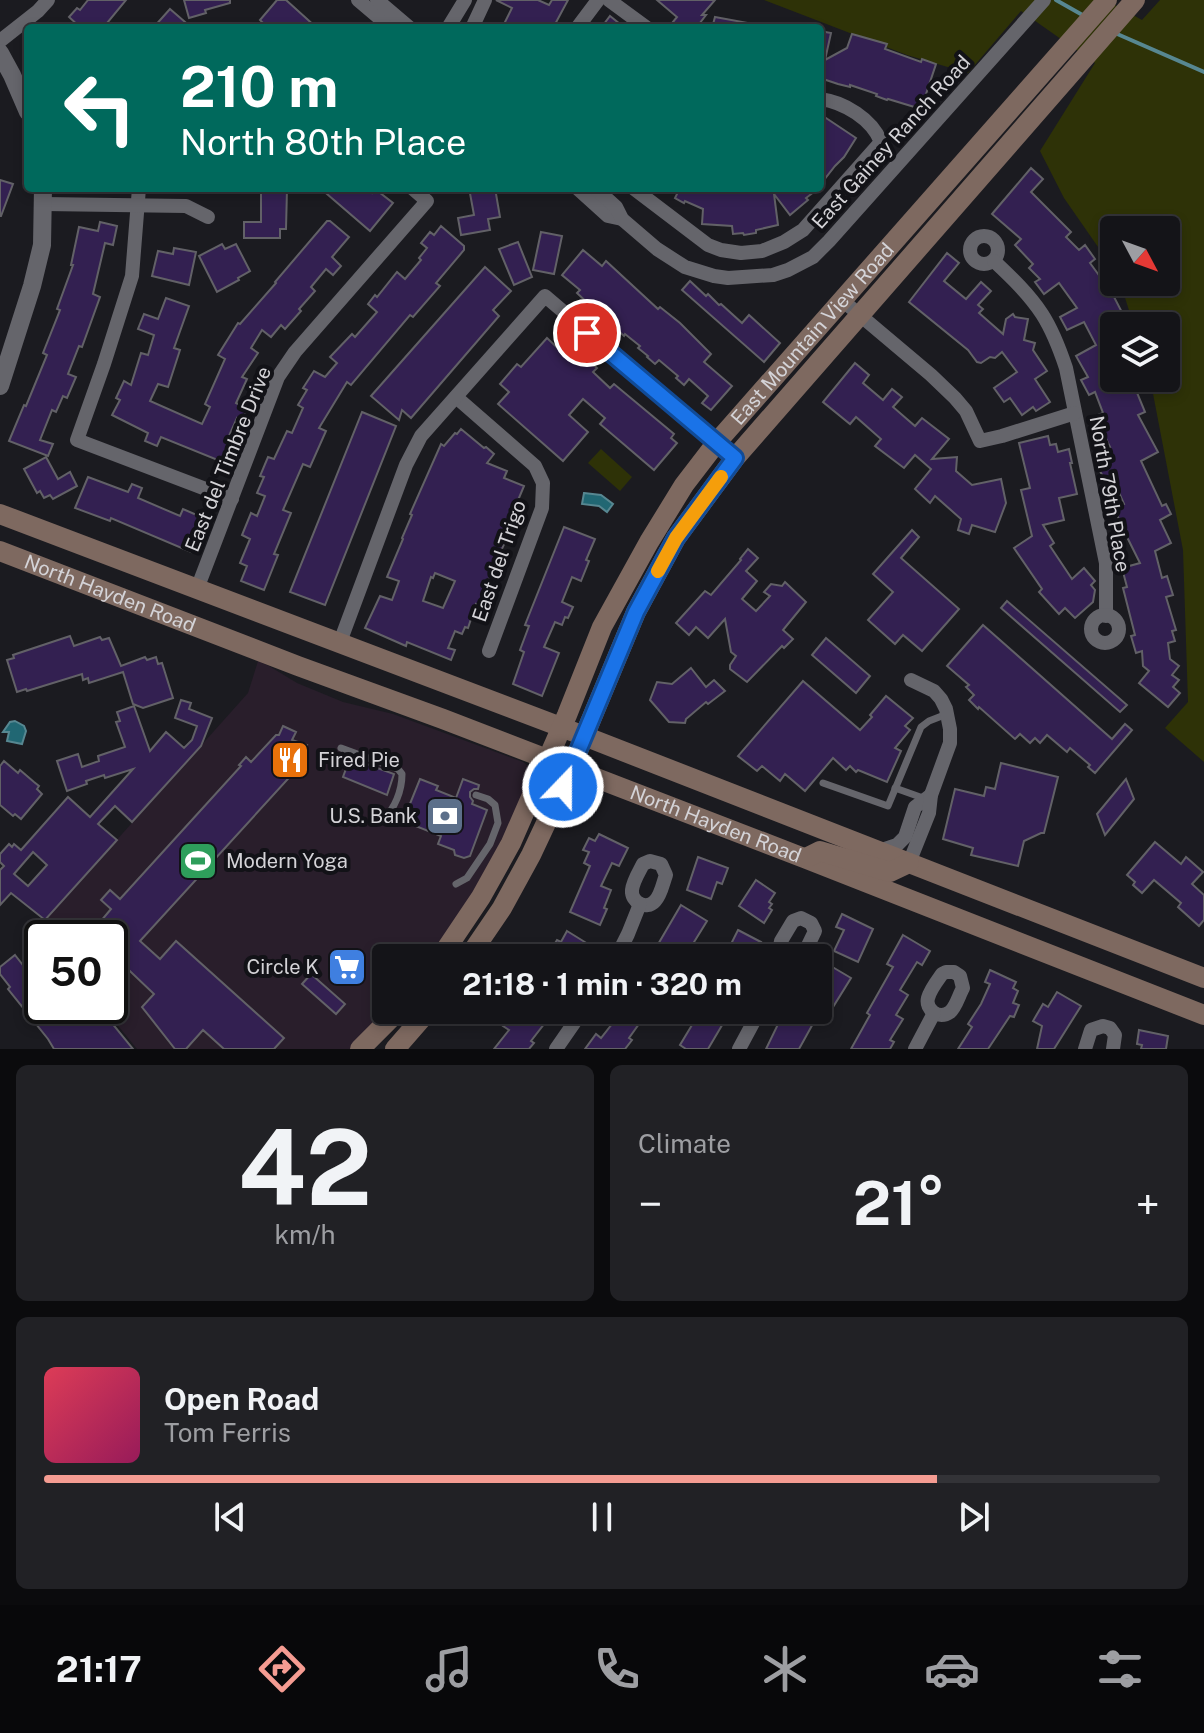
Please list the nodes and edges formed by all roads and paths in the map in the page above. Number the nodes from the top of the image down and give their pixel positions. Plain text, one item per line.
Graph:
1 (48, 0) edge
2 (358, 0) edge
3 (377, 0) edge
4 (465, 0) edge
5 (485, 0) edge
6 (598, 0) edge
7 (609, 0) edge
8 (1044, 0) edge
9 (1107, 0) edge
10 (1133, 2) edge
11 (386, 24) edge
12 (405, 24) edge
13 (450, 24) edge
14 (474, 24) edge
15 (580, 24) edge
16 (642, 24) edge
17 (0, 41) edge
18 (0, 53) edge
19 (824, 100) edge
20 (24, 103) edge
21 (139, 192) edge
22 (417, 192) edge
23 (581, 192) edge
24 (599, 192) edge
25 (638, 192) edge
26 (44, 196) edge
27 (138, 206) junction
28 (208, 217) dead end
29 (622, 219) junction
30 (994, 261) dead end
31 (842, 300) junction
32 (860, 314) junction
33 (0, 386) edge
34 (456, 397) junction
35 (1075, 413) junction
36 (717, 442) junction
37 (735, 458) junction
38 (232, 499) junction
39 (0, 514) edge
40 (0, 551) edge
41 (197, 589) junction
42 (1106, 616) dead end
43 (340, 642) junction
44 (489, 651) dead end
45 (911, 680) dead end
46 (947, 714) junction
47 (561, 727) junction
48 (584, 736) junction
49 (341, 748) dead end
50 (547, 761) junction
51 (571, 769) junction
52 (823, 783) dead end
53 (895, 788) junction
54 (476, 795) dead end
55 (929, 798) junction
56 (383, 819) dead end
57 (879, 851) junction
58 (804, 858) junction
59 (909, 863) junction
60 (456, 884) dead end
61 (640, 904) dead end
62 (449, 944) edge
63 (477, 944) edge
64 (623, 944) edge
65 (780, 944) edge
66 (809, 944) edge
67 (1204, 978) edge
68 (934, 1013) dead end
69 (1204, 1015) edge
70 (385, 1024) edge
71 (417, 1024) edge
72 (573, 1024) edge
73 (752, 1024) edge
74 (360, 1049) edge
75 (395, 1049) edge
76 (556, 1049) edge
77 (739, 1049) edge
78 (915, 1049) edge
79 (1085, 1049) edge
80 (1113, 1049) edge

1 - 17 street
2 - 11 street
3 - 12 street
4 - 13 street
5 - 14 street
6 - 15 street
7 - 16 street
8 - 29 street, East Gainey Ranch Road
9 - 31 main road, East Mountain View Road
10 - 32 main road, East Mountain View Road
18 - 20 street
19 - 25 street, East Gainey Ranch Road
21 - 27 street
22 - 38 street, East del Timbre Drive
23 - 29 street, East Gainey Ranch Road
24 - 29 street, East Gainey Ranch Road
26 - 27 street
26 - 33 street
27 - 28 street
27 - 38 street
30 - 35 street, North 79th Place
31 - 32 street
31 - 36 main road, East Mountain View Road
32 - 35 street
32 - 37 main road, East Mountain View Road
34 - 36 street
34 - 43 street
34 - 44 street, East del Trigo
35 - 42 street, North 79th Place
36 - 37 street
36 - 47 main road, East Mountain View Road
37 - 48 main road, East Mountain View Road
38 - 41 street, East del Timbre Drive
39 - 41 main road, North Hayden Road
40 - 50 main road, North Hayden Road
41 - 43 main road, North Hayden Road
43 - 47 main road, North Hayden Road
45 - 46 street
46 - 53 lane
46 - 55 street
47 - 48 main road, North Hayden Road
47 - 50 main road, East Mountain View Road
48 - 51 main road, East Mountain View Road
48 - 57 main road, North Hayden Road
49 - 56 lane
50 - 51 main road, North Hayden Road
50 - 62 main road, East Mountain View Road
51 - 58 main road, North Hayden Road
51 - 63 main road, East Mountain View Road
52 - 53 lane
53 - 55 lane
54 - 60 lane
55 - 57 street
55 - 59 street
57 - 59 main road, North Hayden Road
58 - 59 main road
58 - 69 main road, North Hayden Road
59 - 67 main road, North Hayden Road
61 - 64 street
65 - 66 street
68 - 78 street
70 - 74 main road
71 - 75 main road
72 - 76 street
73 - 77 street
79 - 80 street

